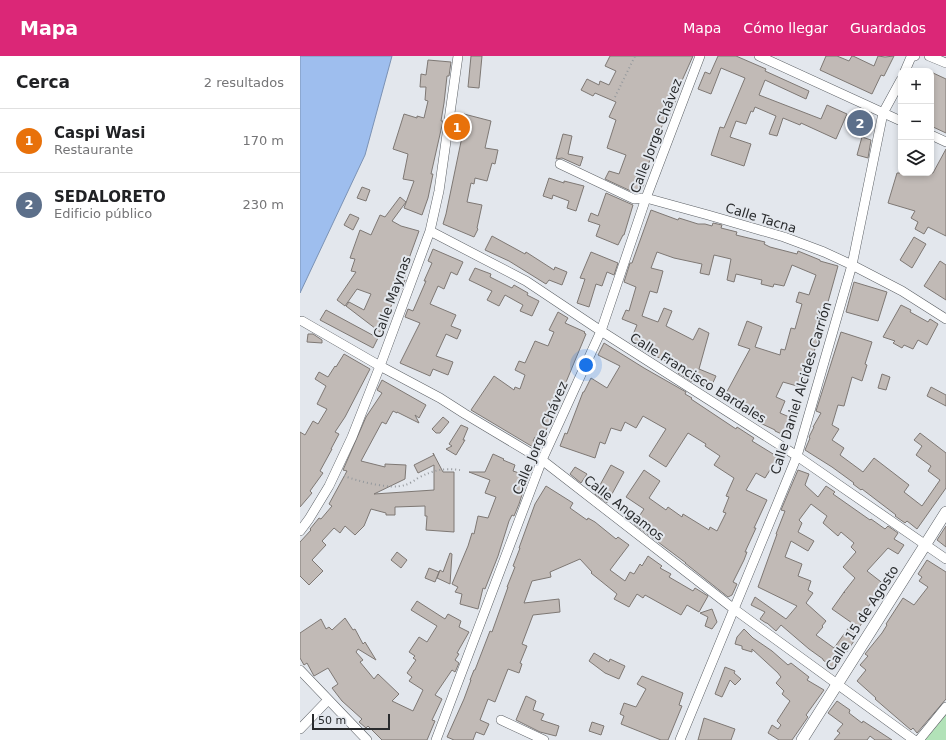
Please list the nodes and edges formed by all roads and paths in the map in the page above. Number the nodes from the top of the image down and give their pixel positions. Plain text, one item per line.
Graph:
1 (458, 56) edge
2 (635, 56) edge
3 (700, 56) edge
4 (759, 56) edge
5 (929, 56) edge
6 (913, 57) edge
7 (946, 63) edge
8 (907, 68) edge
9 (898, 86) edge
10 (615, 97) dead end
11 (883, 113) junction
12 (898, 120) edge
13 (934, 136) edge
14 (946, 142) edge
15 (560, 164) dead end
16 (646, 198) junction
17 (430, 231) junction
18 (852, 265) junction
19 (946, 319) edge
20 (302, 321) dead end
21 (601, 331) junction
22 (380, 366) junction
23 (797, 456) junction
24 (542, 460) junction
25 (460, 470) dead end
26 (335, 473) junction
27 (946, 512) edge
28 (300, 530) edge
29 (926, 545) junction
30 (946, 559) edge
31 (734, 609) junction
32 (300, 670) edge
33 (837, 684) junction
34 (328, 700) junction
35 (946, 707) edge
36 (500, 720) dead end
37 (300, 729) edge
38 (367, 740) edge
39 (436, 740) edge
40 (544, 740) edge
41 (680, 740) edge
42 (802, 740) edge
43 (914, 740) edge
44 (919, 740) edge

1 - 17 street, Calle Maynas
2 - 10 path
3 - 16 street, Calle Jorge Chávez
4 - 11 street
5 - 7 street
6 - 8 street
9 - 11 street, Calle Daniel Alcides Carrión
11 - 12 street
11 - 18 street, Calle Daniel Alcides Carrión
13 - 14 street
15 - 16 street, Calle Tacna
16 - 18 street, Calle Tacna
16 - 21 street, Calle Jorge Chávez
17 - 21 street, Calle Francisco Bardales
17 - 22 street, Calle Maynas
18 - 19 street, Calle Tacna
18 - 23 street, Calle Daniel Alcides Carrión
20 - 22 street, Calle Angamos
21 - 23 street, Calle Francisco Bardales
21 - 24 street, Calle Jorge Chávez
22 - 24 street, Calle Angamos
22 - 26 street, Calle Maynas
23 - 29 street, Calle Francisco Bardales
23 - 31 street, Calle Daniel Alcides Carrión
24 - 31 street, Calle Angamos
24 - 39 street, Calle Jorge Chávez
25 - 26 path
26 - 28 street, Calle Maynas
27 - 29 street, Calle 15 de Agosto
29 - 30 street, Calle Francisco Bardales
29 - 33 street, Calle 15 de Agosto
31 - 33 street, Calle Angamos
31 - 41 street, Calle Daniel Alcides Carrión
32 - 34 street
33 - 42 street, Calle 15 de Agosto
33 - 43 street, Calle Angamos
34 - 37 street
34 - 38 street
35 - 44 street
36 - 40 street

